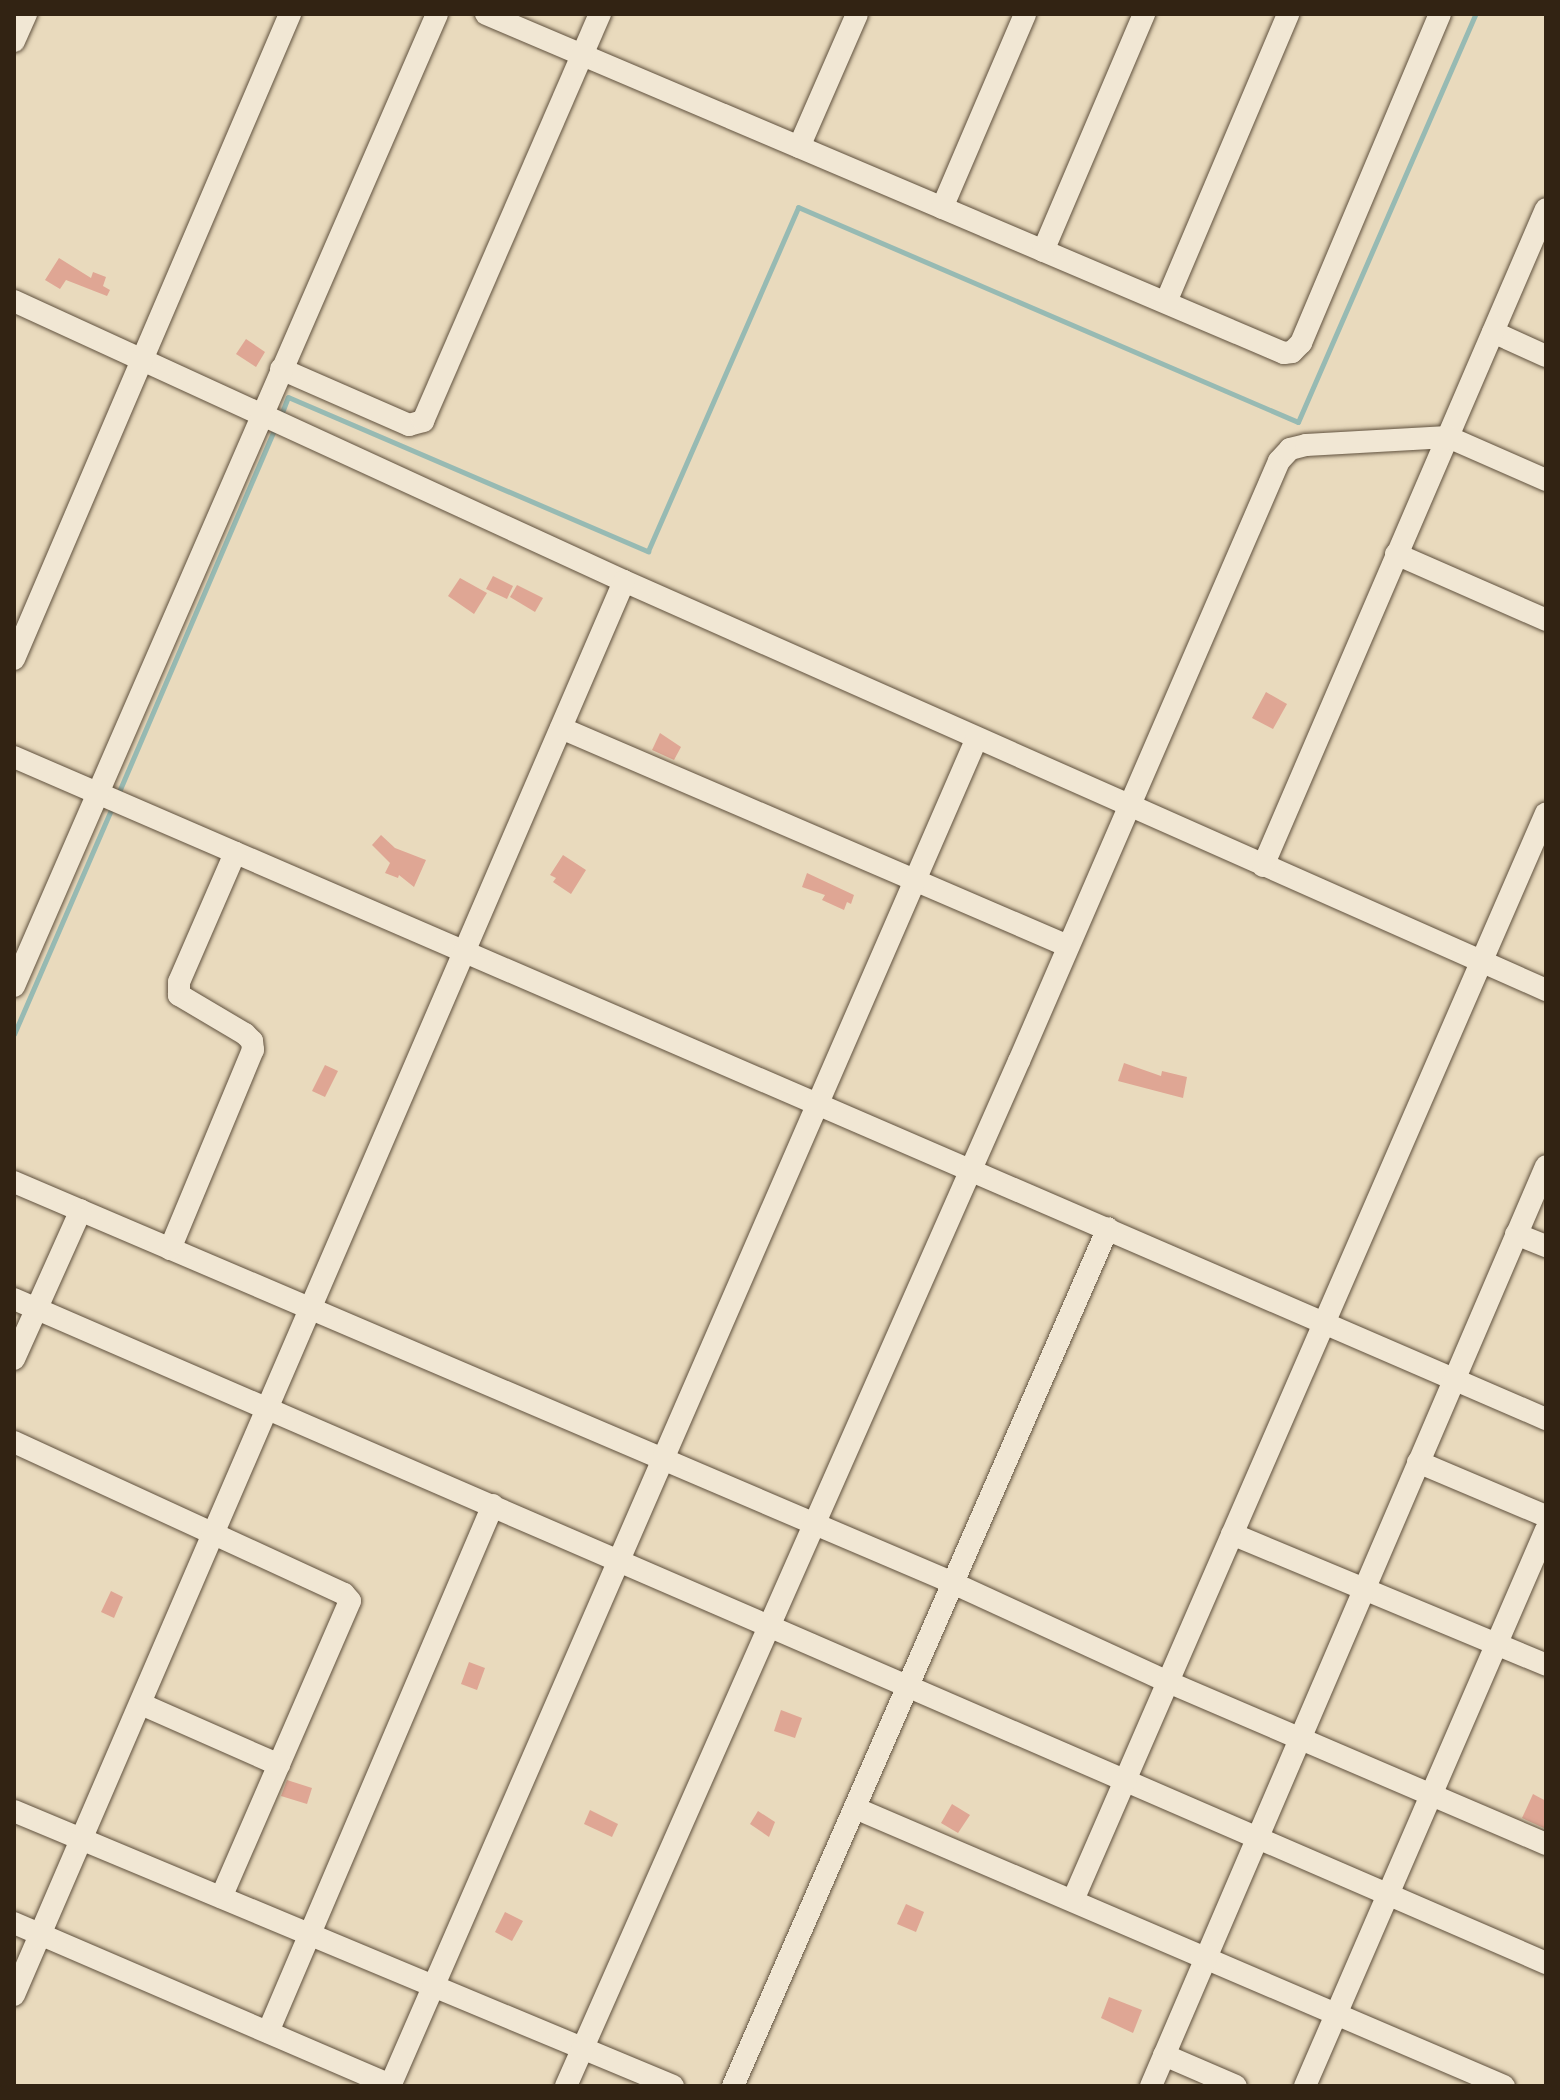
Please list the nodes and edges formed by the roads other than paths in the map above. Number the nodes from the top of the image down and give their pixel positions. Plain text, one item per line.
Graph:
1 (26, 14) edge
2 (290, 14) edge
3 (437, 14) edge
4 (486, 14) edge
5 (600, 14) edge
6 (857, 14) edge
7 (1025, 14) edge
8 (1144, 14) edge
9 (1288, 14) edge
10 (1440, 14) edge
11 (14, 41) edge
12 (583, 55) junction
13 (799, 147) junction
14 (942, 208) junction
15 (1546, 209) edge
16 (1043, 251) junction
17 (14, 302) edge
18 (1166, 302) junction
19 (1493, 332) junction
20 (1546, 356) edge
21 (141, 360) junction
22 (281, 369) junction
23 (261, 416) junction
24 (1448, 437) junction
25 (1546, 480) edge
26 (1396, 554) junction
27 (624, 581) junction
28 (1546, 620) edge
29 (14, 659) edge
30 (561, 728) junction
31 (977, 738) junction
32 (14, 757) edge
33 (98, 794) junction
34 (1129, 806) junction
35 (1546, 813) edge
36 (235, 853) junction
37 (1263, 866) junction
38 (915, 880) junction
39 (1068, 946) junction
40 (465, 951) junction
41 (1480, 962) junction
42 (14, 986) edge
43 (1546, 990) edge
44 (815, 1103) junction
45 (1546, 1166) edge
46 (969, 1169) junction
47 (14, 1182) edge
48 (81, 1210) junction
49 (1108, 1228) junction
50 (1516, 1234) junction
51 (1546, 1246) edge
52 (170, 1249) junction
53 (14, 1299) edge
54 (36, 1309) junction
55 (312, 1311) junction
56 (1324, 1323) junction
57 (14, 1359) edge
58 (1453, 1379) junction
59 (270, 1408) junction
60 (1546, 1419) edge
61 (14, 1442) edge
62 (662, 1457) junction
63 (1418, 1462) junction
64 (493, 1505) junction
65 (1546, 1516) edge
66 (813, 1523) junction
67 (1546, 1530) edge
68 (215, 1533) junction
69 (1232, 1534) junction
70 (619, 1561) junction
71 (953, 1583) junction
72 (1366, 1589) junction
73 (769, 1625) junction
74 (1496, 1644) junction
75 (1546, 1665) edge
76 (1168, 1682) junction
77 (908, 1685) junction
78 (141, 1704) junction
79 (1301, 1738) junction
80 (279, 1765) junction
81 (1124, 1780) junction
82 (1431, 1794) junction
83 (855, 1808) junction
84 (14, 1811) edge
85 (1258, 1838) junction
86 (82, 1839) junction
87 (1546, 1844) edge
88 (1388, 1895) junction
89 (221, 1897) junction
90 (1073, 1900) junction
91 (14, 1923) edge
92 (310, 1933) junction
93 (40, 1934) junction
94 (1206, 1957) junction
95 (1546, 1963) edge
96 (433, 1984) junction
97 (14, 1995) edge
98 (1337, 2012) junction
99 (268, 2032) junction
100 (583, 2047) junction
101 (1164, 2055) junction
102 (391, 2086) edge
103 (566, 2086) edge
104 (673, 2086) edge
105 (733, 2086) edge
106 (1151, 2086) edge
107 (1236, 2086) edge
108 (1305, 2086) edge
109 (1504, 2086) edge

1 - 11 street
2 - 21 street
3 - 22 street
4 - 12 street
5 - 12 street
6 - 13 street
7 - 14 street
8 - 16 street
9 - 18 street
10 - 18 street
12 - 13 street
12 - 22 street
13 - 14 street
14 - 16 street
15 - 19 street
16 - 18 street
17 - 21 street
19 - 20 street
19 - 24 street
21 - 23 street
21 - 29 street
22 - 23 street
23 - 27 street
23 - 33 street
24 - 25 street
24 - 26 street
24 - 34 street
26 - 28 street
26 - 37 street
27 - 30 street
27 - 31 street
30 - 38 street
30 - 40 street
31 - 34 street
31 - 38 street
32 - 33 street
33 - 36 street
33 - 42 street
34 - 37 street
34 - 39 street
35 - 41 street
36 - 40 street
36 - 52 street
37 - 41 street
38 - 39 street
38 - 44 street
39 - 46 street
40 - 44 street
40 - 55 street
41 - 43 street
41 - 56 street
44 - 46 street
44 - 62 street
45 - 50 street
46 - 49 street
46 - 66 street
47 - 48 street
48 - 52 street
48 - 54 street
49 - 56 street
49 - 71 street
50 - 51 street
50 - 58 street
52 - 55 street
53 - 54 street
54 - 57 street
54 - 59 street
55 - 59 street
55 - 62 street
56 - 58 street
56 - 69 street
58 - 60 street
58 - 63 street
59 - 64 street
59 - 68 street
61 - 68 street
62 - 66 street
62 - 70 street
63 - 65 street
63 - 72 street
64 - 70 street
64 - 92 street
66 - 71 street
66 - 73 street
67 - 74 street
68 - 78 street
68 - 80 street
69 - 72 street
69 - 76 street
70 - 73 street
70 - 96 street
71 - 76 street
71 - 77 street
72 - 74 street
72 - 79 street
73 - 77 street
73 - 100 street
74 - 75 street
74 - 82 street
76 - 79 street
76 - 81 street
77 - 81 street
77 - 83 street
78 - 80 street
78 - 86 street
79 - 82 street
79 - 85 street
80 - 89 street
81 - 85 street
81 - 90 street
82 - 87 street
82 - 88 street
83 - 90 street
83 - 105 street
84 - 86 street
85 - 88 street
85 - 94 street
86 - 89 street
86 - 93 street
88 - 95 street
88 - 98 street
89 - 92 street
90 - 94 street
91 - 93 street
92 - 96 street
92 - 99 street
93 - 97 street
93 - 99 street
94 - 98 street
94 - 101 street
96 - 100 street
96 - 102 street
98 - 108 street
98 - 109 street
99 - 102 street
100 - 103 street
100 - 104 street
101 - 106 street
101 - 107 street

